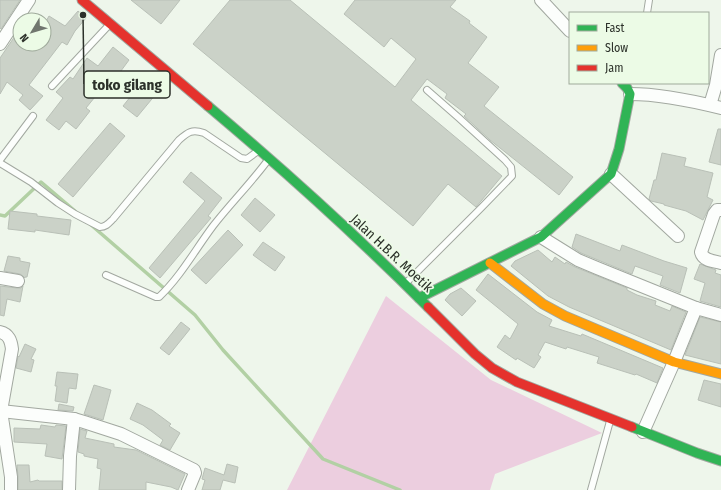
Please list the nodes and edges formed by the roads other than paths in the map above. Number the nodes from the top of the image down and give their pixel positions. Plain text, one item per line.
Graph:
1 (29, 0) edge
2 (82, 0) edge
3 (541, 0) edge
4 (649, 0) edge
5 (647, 12) edge
6 (111, 24) junction
7 (569, 30) edge
8 (2, 37) edge
9 (721, 55) edge
10 (52, 86) dead end
11 (627, 87) edge
12 (427, 90) dead end
13 (716, 107) edge
14 (34, 116) dead end
15 (260, 150) junction
16 (269, 159) junction
17 (0, 162) edge
18 (611, 174) junction
19 (721, 210) edge
20 (678, 236) dead end
21 (541, 237) junction
22 (490, 263) junction
23 (721, 263) edge
24 (106, 274) dead end
25 (0, 278) edge
26 (18, 281) dead end
27 (404, 284) junction
28 (419, 298) junction
29 (696, 308) junction
30 (721, 315) edge
31 (0, 332) edge
32 (674, 362) junction
33 (721, 374) edge
34 (1, 411) junction
35 (74, 419) junction
36 (610, 419) junction
37 (643, 432) junction
38 (721, 461) edge
39 (5, 478) edge
40 (11, 490) edge
41 (69, 490) edge
42 (188, 490) edge
43 (591, 490) edge

1 - 8 street
2 - 6 street, Jalan H.B.R. Moetik
3 - 7 street
4 - 5 lane
6 - 10 lane
6 - 15 street, Jalan H.B.R. Moetik
9 - 13 street
11 - 13 street
11 - 18 street
12 - 27 lane
14 - 17 lane
15 - 16 street, Jalan H.B.R. Moetik
15 - 17 lane
16 - 24 lane
16 - 27 street, Jalan H.B.R. Moetik
18 - 20 street
18 - 21 street
19 - 23 street
21 - 22 street
21 - 29 street
22 - 28 street
22 - 32 street
25 - 26 street
27 - 28 street, Jalan H.B.R. Moetik
28 - 36 street, Jalan H.B.R. Moetik
29 - 30 street
29 - 32 street
31 - 34 street
32 - 33 street
32 - 37 street
34 - 35 street
34 - 39 street
35 - 41 street
35 - 42 street
36 - 37 street, Jalan H.B.R. Moetik
36 - 43 lane
37 - 38 street, Jalan H.B.R. Moetik
39 - 40 street

